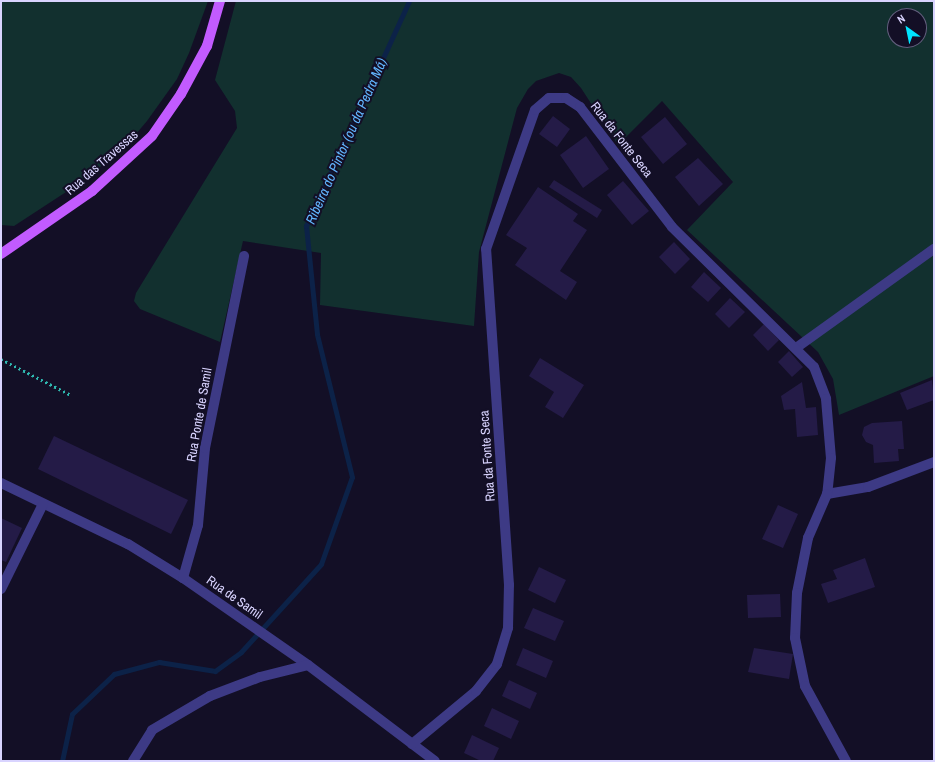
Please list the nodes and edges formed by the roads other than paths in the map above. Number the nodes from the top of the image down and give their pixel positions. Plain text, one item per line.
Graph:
1 (220, 1) edge
2 (934, 249) edge
3 (1, 254) edge
4 (244, 256) dead end
5 (796, 348) junction
6 (934, 462) edge
7 (1, 483) edge
8 (827, 494) junction
9 (43, 504) junction
10 (184, 578) junction
11 (1, 590) edge
12 (308, 665) junction
13 (412, 744) junction
14 (133, 761) edge
15 (435, 761) edge
16 (846, 761) edge

1 - 3 main road, Rua das Travessas
2 - 5 street
4 - 10 street, Rua Ponte de Samil
5 - 8 street, Rua da Fonte Seca
5 - 13 street, Rua da Fonte Seca
6 - 8 street
7 - 9 street, Rua de Samil
8 - 16 street, Rua da Fonte Seca
9 - 10 street, Rua de Samil
9 - 11 street
10 - 12 street, Rua de Samil
12 - 13 street, Rua de Samil
12 - 14 street
13 - 15 street, Rua de Samil

